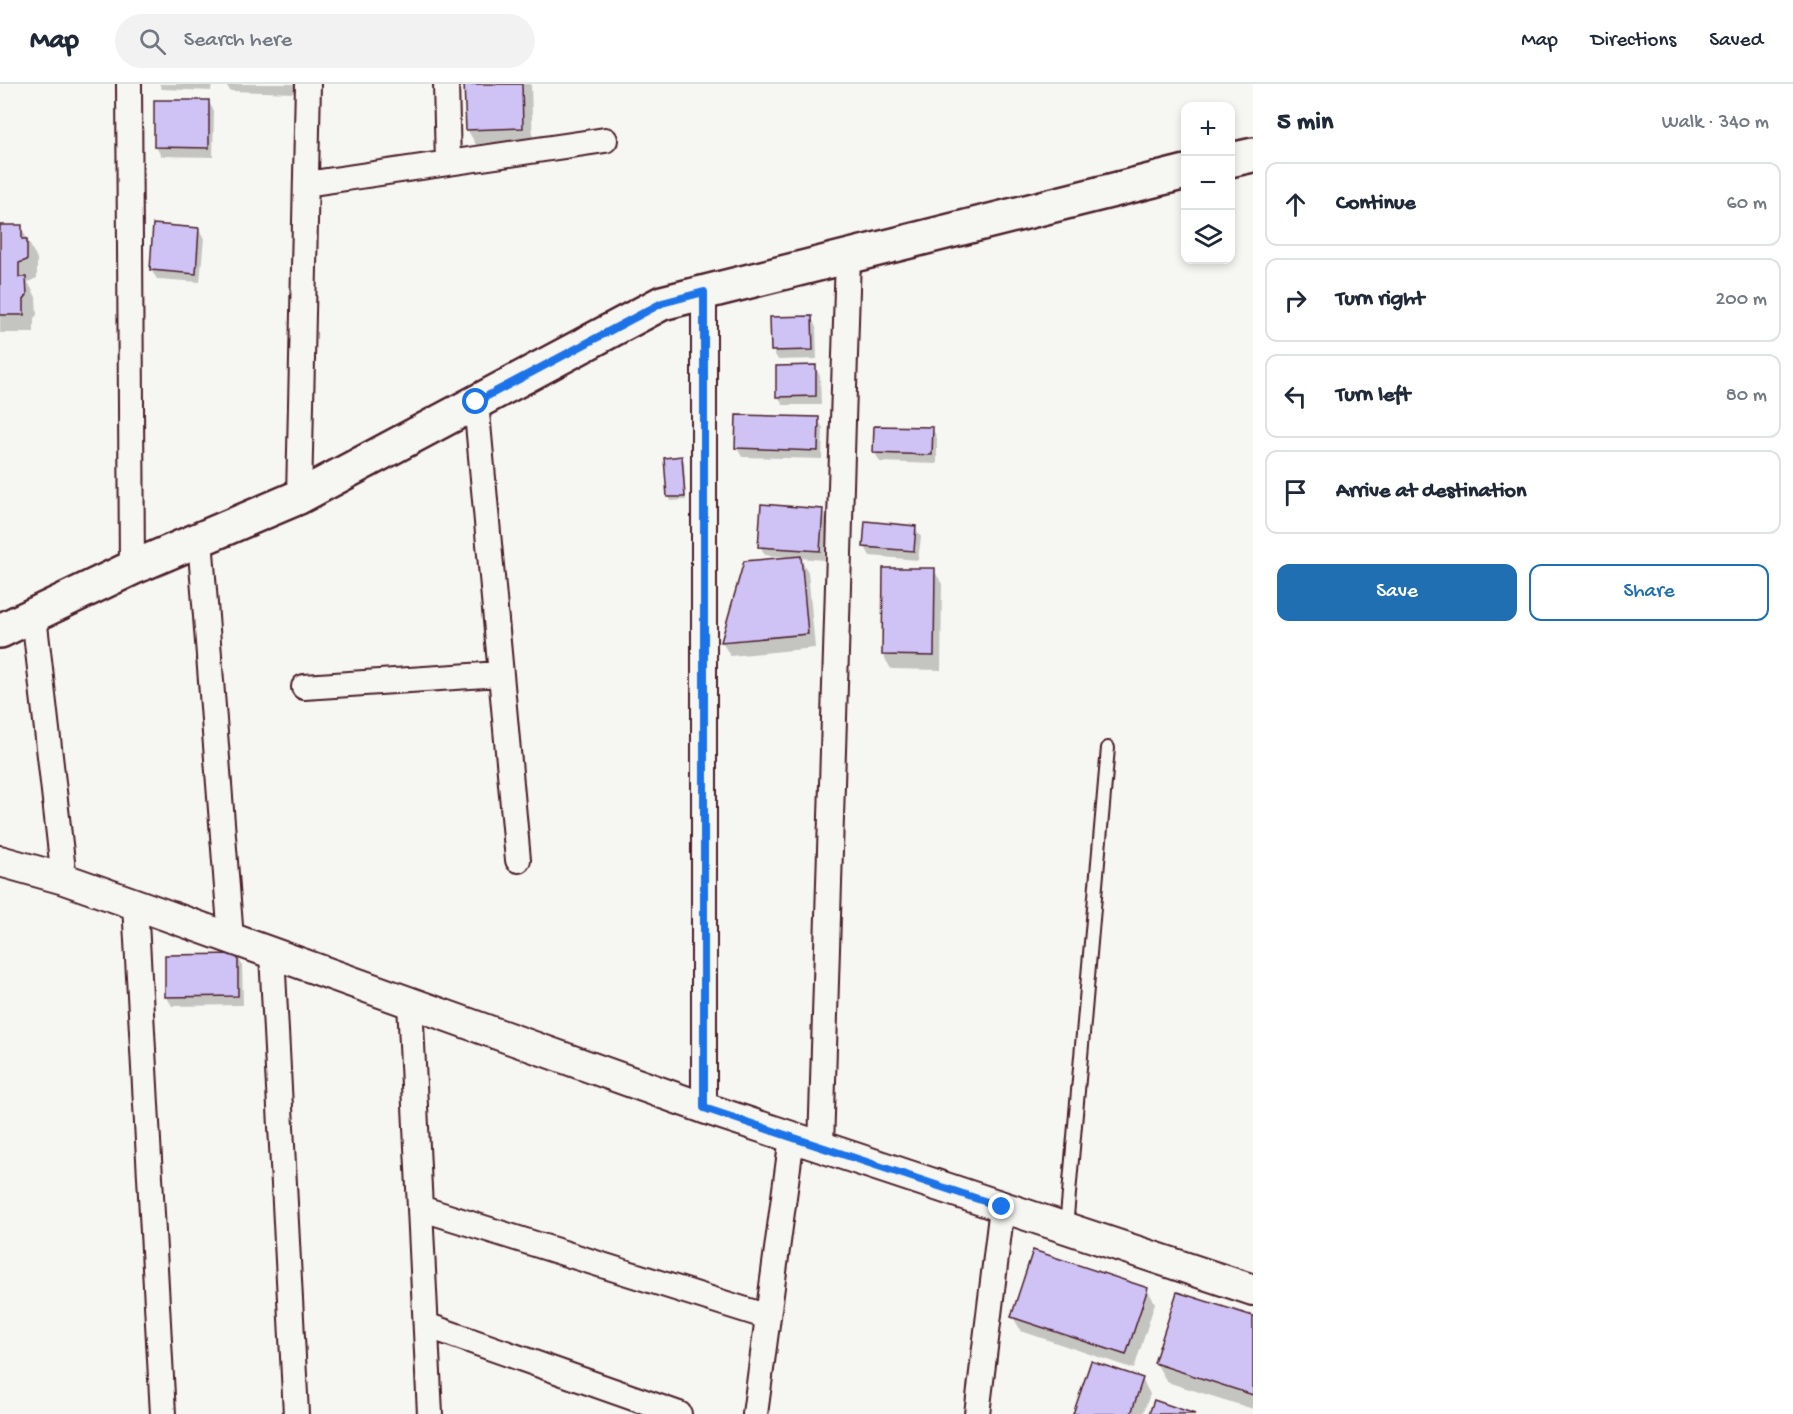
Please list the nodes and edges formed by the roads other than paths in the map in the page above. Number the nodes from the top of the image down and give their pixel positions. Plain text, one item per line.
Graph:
1 (129, 84) edge
2 (309, 84) edge
3 (446, 84) edge
4 (605, 140) dead end
5 (1253, 155) edge
6 (1235, 159) edge
7 (448, 163) junction
8 (1181, 173) edge
9 (306, 184) junction
10 (848, 256) junction
11 (704, 292) junction
12 (476, 402) junction
13 (299, 497) junction
14 (200, 539) junction
15 (132, 568) junction
16 (34, 616) junction
17 (0, 631) edge
18 (500, 674) junction
19 (304, 687) dead end
20 (1108, 748) dead end
21 (518, 860) dead end
22 (0, 861) edge
23 (64, 879) junction
24 (135, 904) junction
25 (231, 939) junction
26 (273, 954) junction
27 (410, 1003) junction
28 (704, 1108) junction
29 (792, 1137) junction
30 (821, 1147) junction
31 (1002, 1207) junction
32 (420, 1208) junction
33 (1066, 1228) junction
34 (1253, 1290) edge
35 (768, 1317) junction
36 (426, 1325) junction
37 (163, 1414) edge
38 (296, 1414) edge
39 (430, 1414) edge
40 (680, 1414) edge
41 (755, 1414) edge
42 (977, 1414) edge

1 - 15 street
2 - 9 street
3 - 7 street
4 - 7 street
5 - 6 main road
7 - 9 street
8 - 10 main road
9 - 13 street
10 - 11 main road
10 - 30 street
11 - 12 main road
11 - 28 street
12 - 13 main road
12 - 18 street
13 - 14 main road
14 - 15 main road
14 - 25 street
15 - 16 main road
16 - 17 main road
16 - 23 street
18 - 19 street
18 - 21 street
20 - 33 lane
22 - 23 street
23 - 24 street
24 - 25 street
24 - 37 street
25 - 26 street
26 - 27 street
26 - 38 street
27 - 28 street
27 - 32 street
28 - 29 street
29 - 30 street
29 - 35 street
30 - 31 street
31 - 33 street
31 - 42 street
32 - 35 street
32 - 36 street
33 - 34 street
35 - 41 street
36 - 39 street
36 - 40 street

